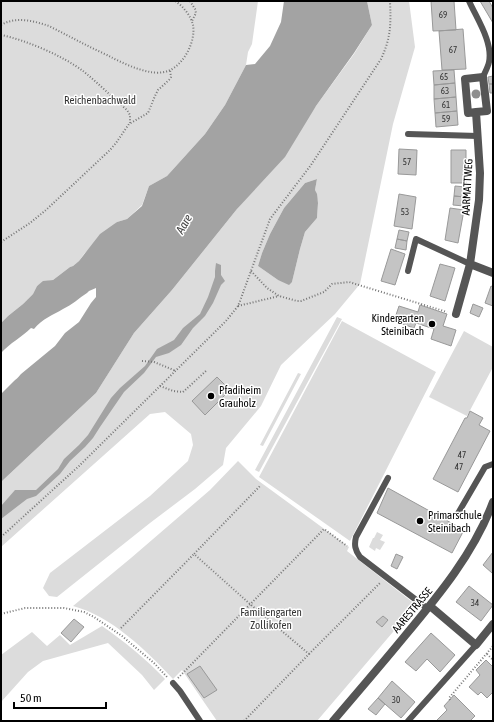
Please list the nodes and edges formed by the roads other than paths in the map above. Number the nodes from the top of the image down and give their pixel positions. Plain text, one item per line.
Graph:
1 (469, 1) edge
2 (483, 77) junction
3 (476, 112) junction
4 (408, 134) dead end
5 (478, 136) junction
6 (470, 264) junction
7 (408, 271) dead end
8 (493, 273) edge
9 (456, 314) road end
10 (493, 464) edge
11 (388, 478) dead end
12 (493, 502) edge
13 (457, 515) dead end
14 (429, 608) junction
15 (493, 624) edge
16 (476, 645) junction
17 (173, 683) road end
18 (200, 721) edge
19 (333, 721) edge
20 (408, 721) edge

1 - 2 lane
2 - 3 street
2 - 3 street
3 - 5 street, AARMATTWEG
4 - 5 lane
5 - 6 street, AARMATTWEG
6 - 7 lane
6 - 8 street
6 - 9 street, AARMATTWEG
10 - 13 lane
11 - 14 lane
12 - 14 street, AARESTRASSE
14 - 16 street
14 - 19 street, AARESTRASSE
15 - 16 street
16 - 20 lane
17 - 18 lane

